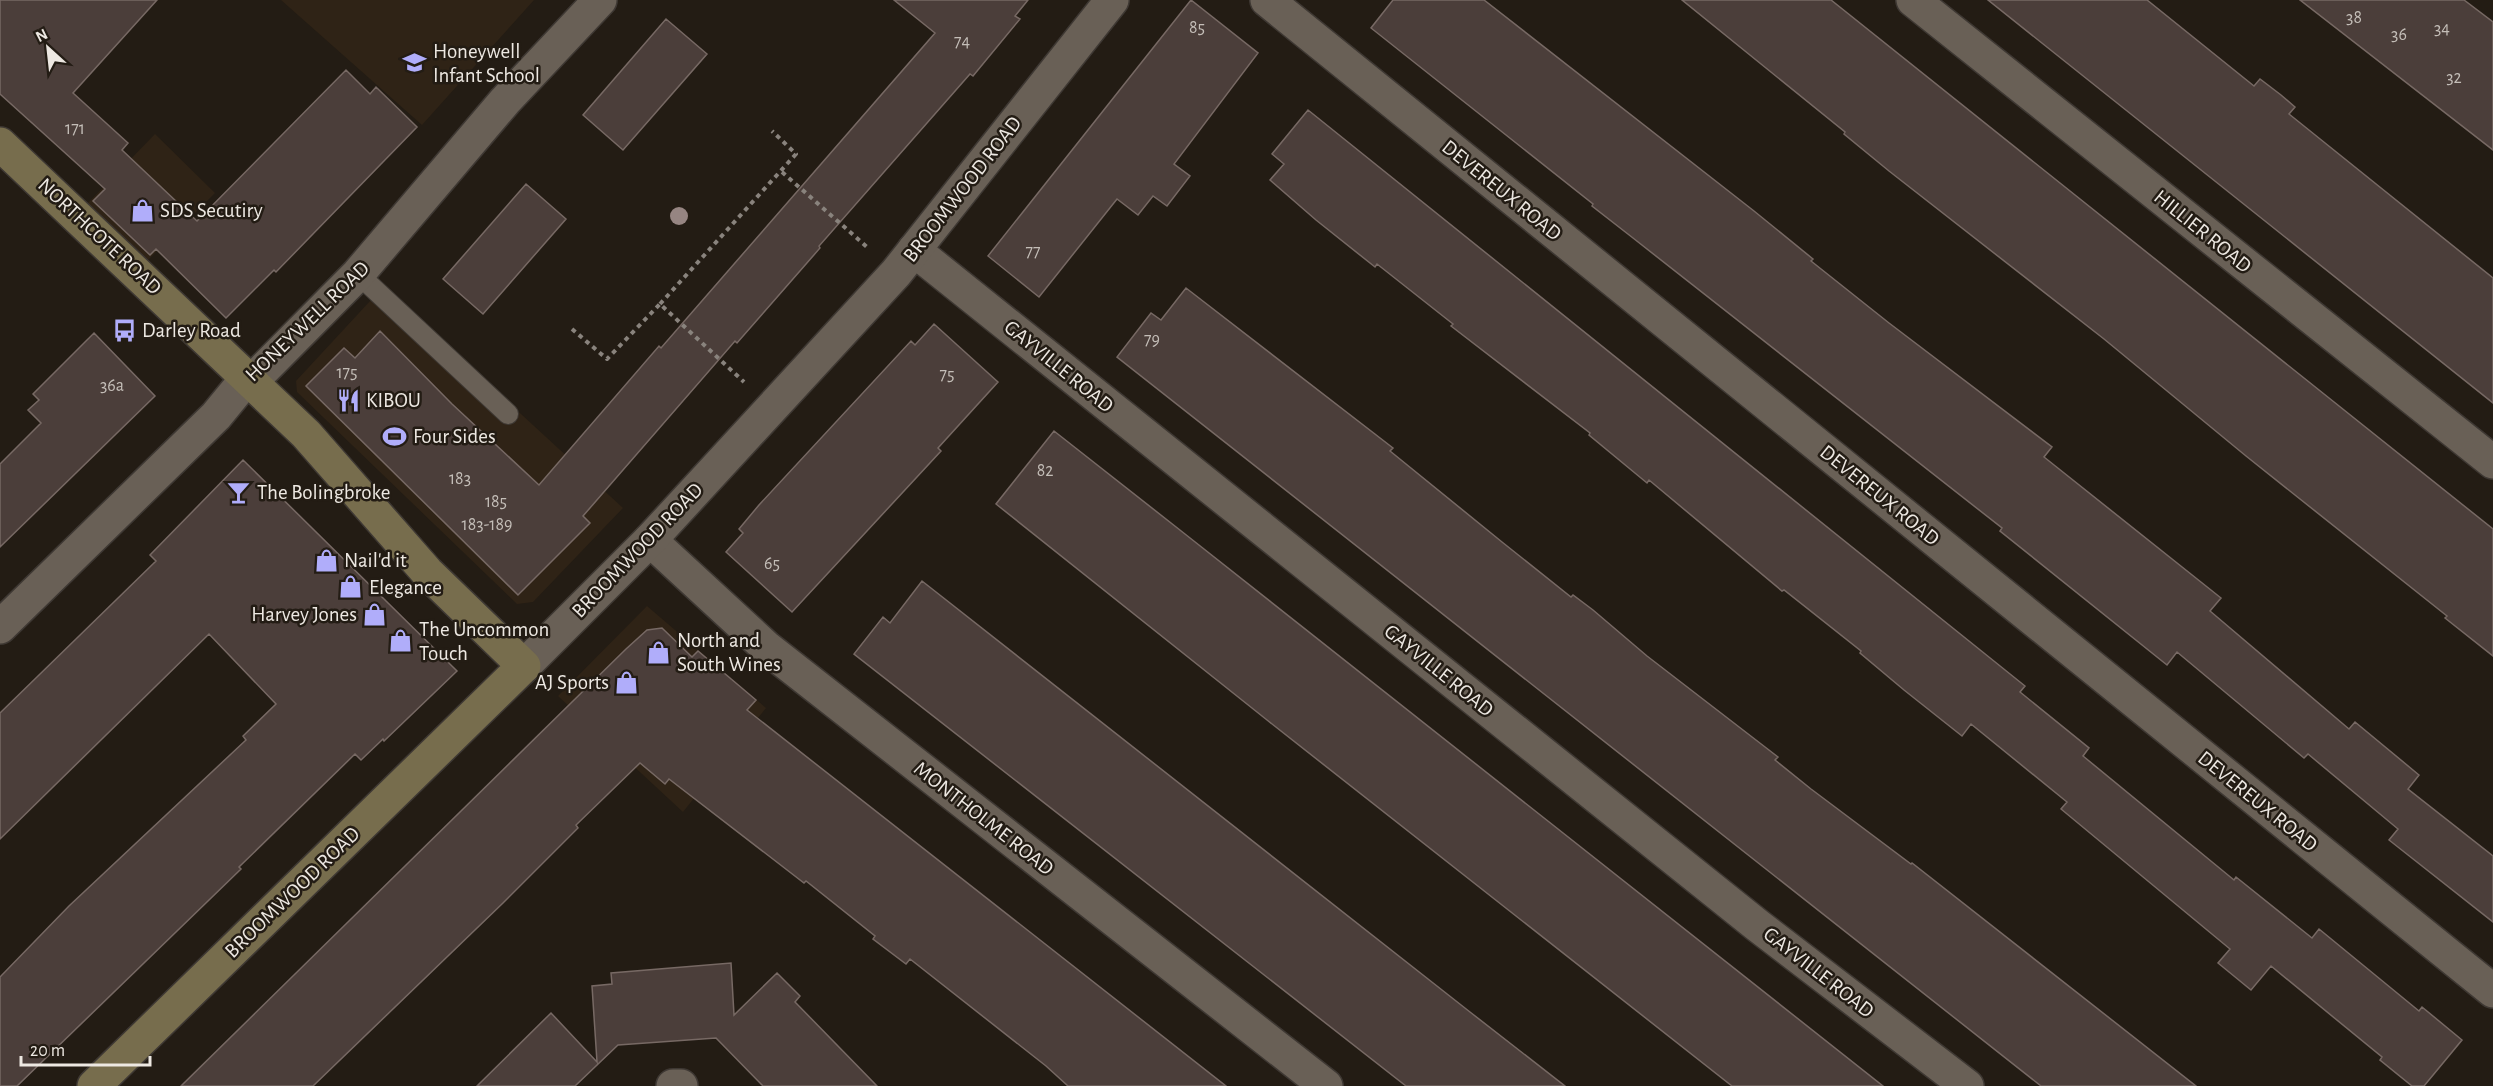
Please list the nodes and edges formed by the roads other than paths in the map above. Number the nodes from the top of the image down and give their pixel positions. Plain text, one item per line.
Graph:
1 (600, 0) edge
2 (1112, 0) edge
3 (1267, 0) edge
4 (1913, 0) edge
5 (0, 144) edge
6 (905, 262) junction
7 (358, 274) junction
8 (248, 377) junction
9 (508, 414) dead end
10 (2493, 462) edge
11 (650, 540) junction
12 (0, 627) edge
13 (524, 666) junction
14 (2493, 991) edge
15 (94, 1086) edge
16 (673, 1086) edge
17 (680, 1086) edge
18 (1326, 1086) edge
19 (1967, 1086) edge

1 - 7 street, HONEYWELL ROAD
2 - 6 street, BROOMWOOD ROAD
3 - 14 street, DEVEREUX ROAD
4 - 10 street, HILLIER ROAD
5 - 8 main road, NORTHCOTE ROAD
6 - 11 street, BROOMWOOD ROAD
6 - 19 street, GAYVILLE ROAD
7 - 8 street, HONEYWELL ROAD
7 - 9 lane
8 - 12 street, HONEYWELL ROAD
8 - 13 main road, NORTHCOTE ROAD
11 - 13 street, BROOMWOOD ROAD
11 - 18 street, MONTHOLME ROAD
13 - 15 main road, BROOMWOOD ROAD
16 - 17 street

